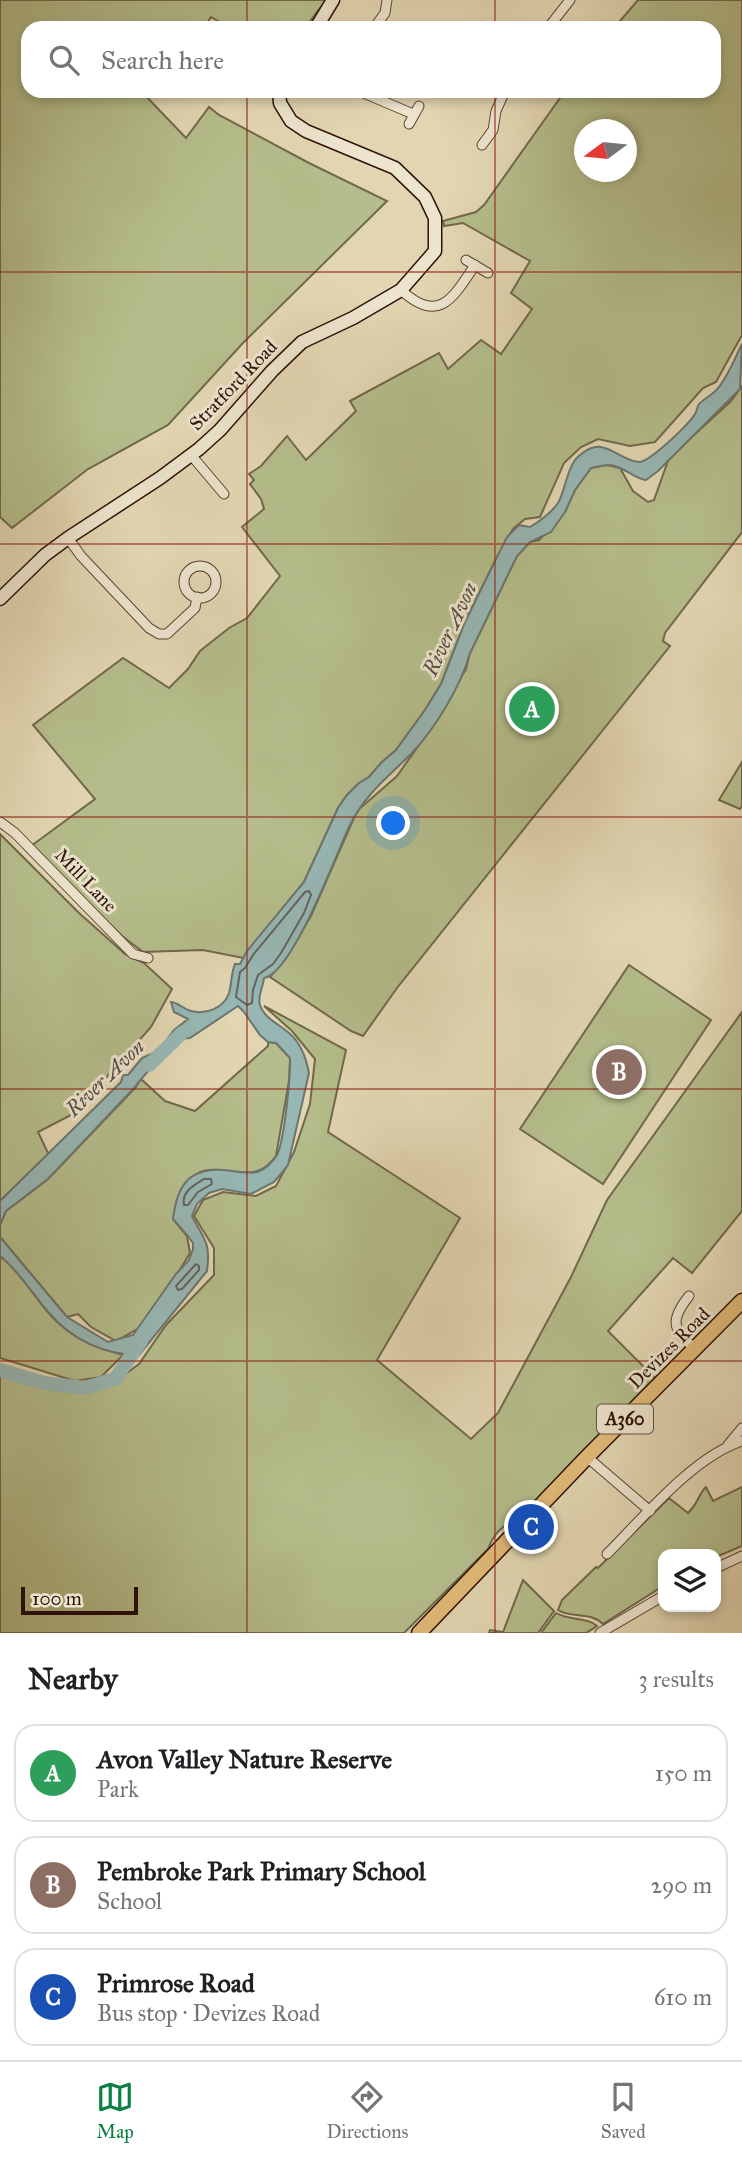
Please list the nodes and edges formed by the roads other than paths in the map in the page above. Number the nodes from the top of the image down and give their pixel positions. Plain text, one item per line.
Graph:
1 (333, 0) edge
2 (387, 0) edge
3 (570, 0) edge
4 (320, 21) edge
5 (379, 21) edge
6 (554, 21) edge
7 (280, 98) edge
8 (380, 98) edge
9 (502, 98) edge
10 (409, 124) dead end
11 (482, 145) dead end
12 (488, 274) dead end
13 (401, 289) junction
14 (191, 455) junction
15 (224, 494) dead end
16 (68, 538) junction
17 (197, 597) dead end
18 (0, 599) edge
19 (0, 822) edge
20 (148, 958) dead end
21 (689, 1296) dead end
22 (742, 1301) edge
23 (694, 1348) junction
24 (742, 1428) edge
25 (742, 1441) edge
26 (727, 1446) junction
27 (587, 1457) junction
28 (650, 1511) junction
29 (607, 1554) dead end
30 (742, 1556) edge
31 (721, 1566) edge
32 (658, 1599) edge
33 (419, 1633) edge
34 (600, 1633) edge

1 - 4 street
2 - 5 street
3 - 6 street
7 - 13 street, Stratford Road
8 - 10 street
9 - 11 street
12 - 13 street
13 - 14 street, Stratford Road
14 - 15 street
14 - 16 street, Stratford Road
16 - 17 street
16 - 18 street, Stratford Road
19 - 20 street, Mill Lane
21 - 23 street
22 - 23 main road, Devizes Road / A360
23 - 27 main road, Devizes Road / A360
24 - 26 street
25 - 26 street
26 - 28 street
27 - 28 street
27 - 33 main road, Devizes Road / A360
28 - 29 street
30 - 31 street
32 - 34 street

